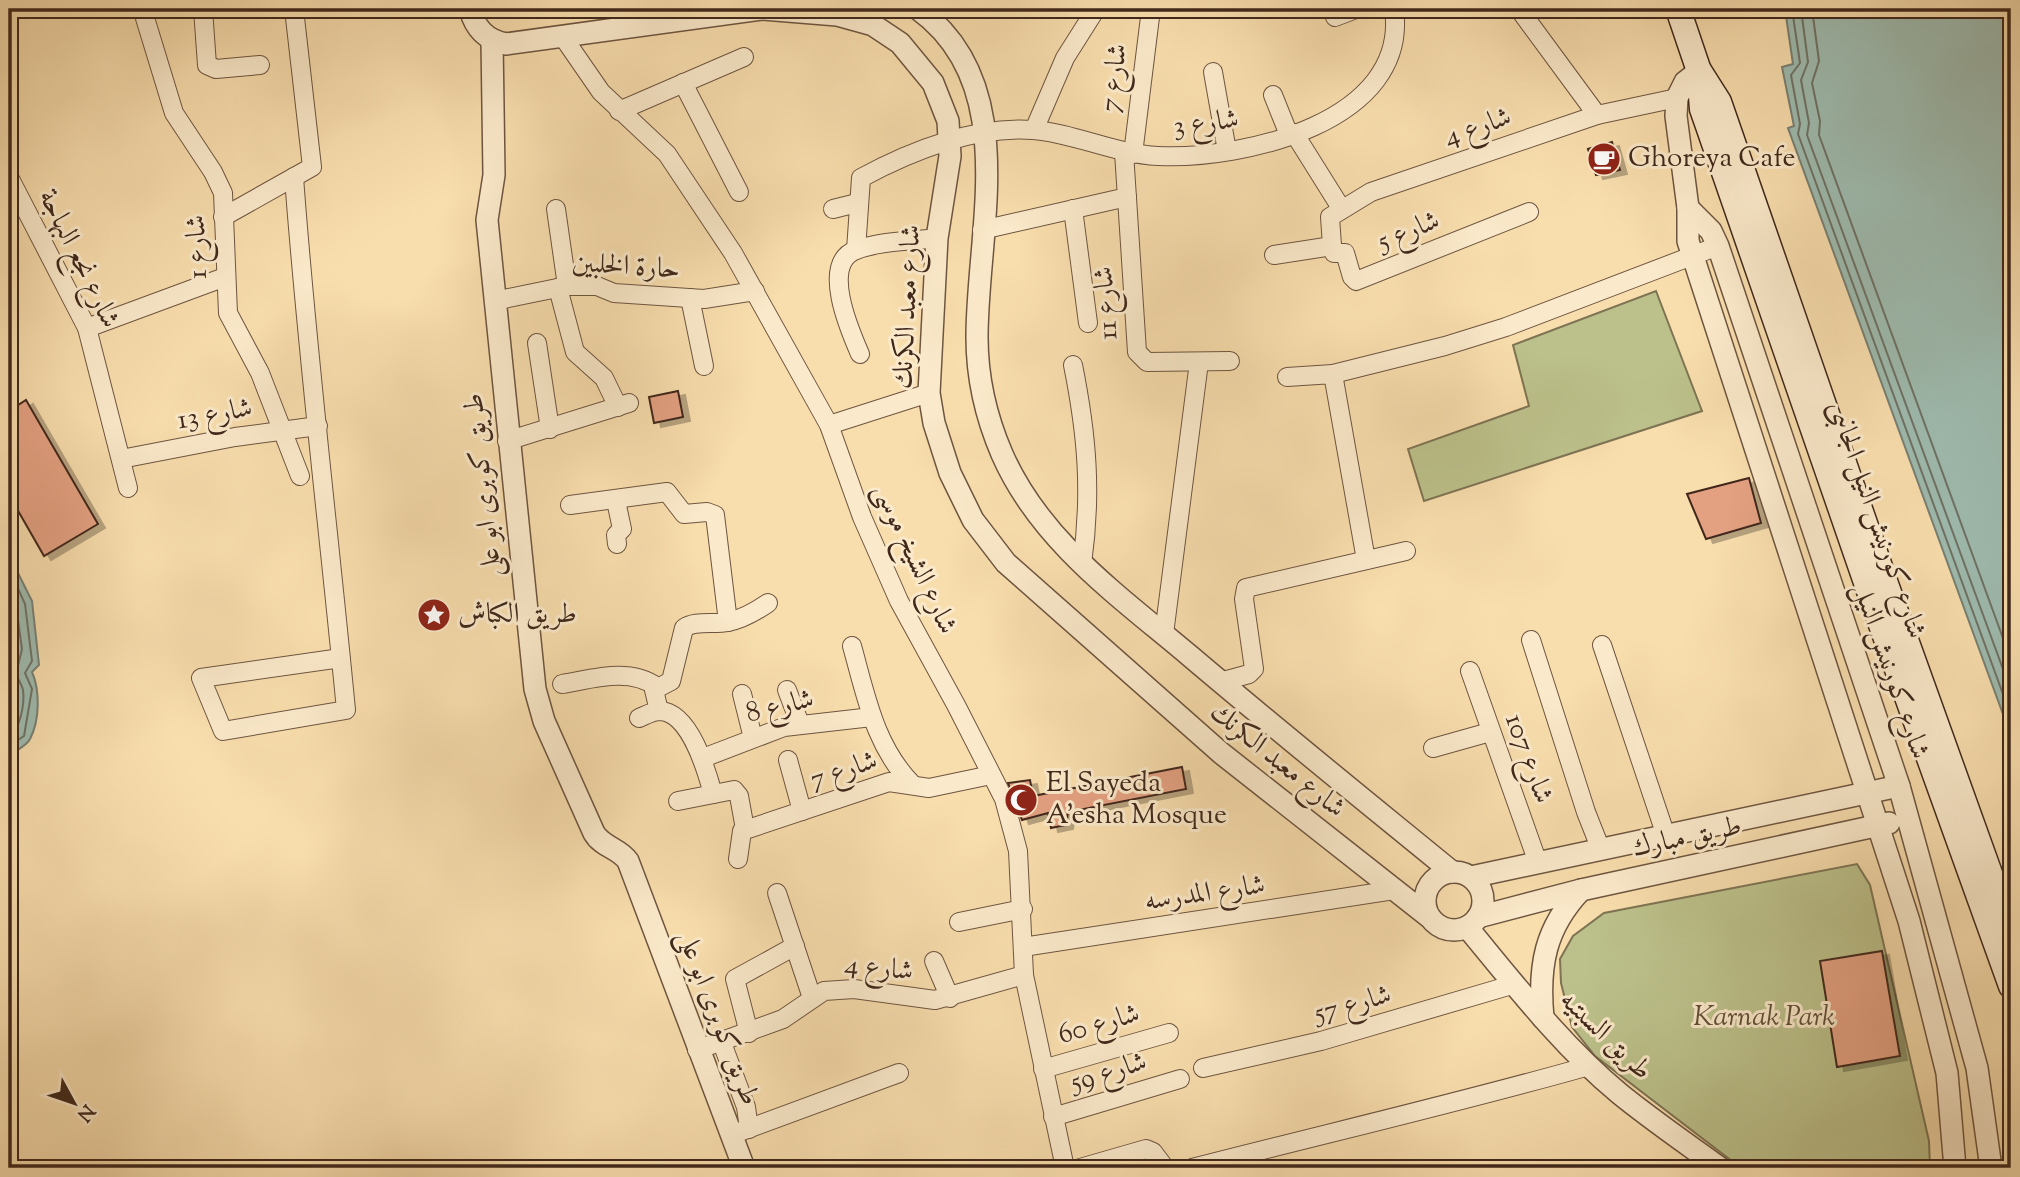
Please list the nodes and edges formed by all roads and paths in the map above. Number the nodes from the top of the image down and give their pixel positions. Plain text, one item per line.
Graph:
1 (203, 9) edge
2 (295, 9) edge
3 (470, 9) edge
4 (918, 9) edge
5 (1096, 9) edge
6 (1151, 9) edge
7 (1356, 9) edge
8 (1394, 9) edge
9 (1519, 9) edge
10 (1678, 9) edge
11 (719, 11) edge
12 (1335, 17) dead end
13 (145, 19) dead end
14 (563, 37) junction
15 (492, 40) junction
16 (744, 57) dead end
17 (260, 65) dead end
18 (1699, 71) junction
19 (1213, 72) dead end
20 (683, 83) junction
21 (1273, 95) dead end
22 (1677, 98) junction
23 (619, 111) junction
24 (1597, 115) junction
25 (1034, 130) junction
26 (987, 133) junction
27 (1291, 134) junction
28 (950, 141) junction
29 (1227, 151) junction
30 (1129, 153) junction
31 (9, 177) edge
32 (294, 177) junction
33 (739, 192) dead end
34 (1127, 197) junction
35 (857, 203) junction
36 (1340, 208) junction
37 (1688, 208) junction
38 (556, 209) dead end
39 (833, 209) dead end
40 (1073, 209) junction
41 (1529, 212) dead end
42 (223, 217) junction
43 (982, 230) junction
44 (937, 237) junction
45 (1332, 246) junction
46 (1717, 246) junction
47 (856, 250) junction
48 (1274, 256) dead end
49 (1692, 257) junction
50 (225, 277) junction
51 (563, 287) junction
52 (755, 292) junction
53 (691, 298) junction
54 (494, 301) junction
55 (1088, 323) dead end
56 (87, 328) junction
57 (537, 343) dead end
58 (860, 354) dead end
59 (1230, 361) dead end
60 (1199, 362) junction
61 (1073, 365) dead end
62 (704, 366) dead end
63 (1333, 374) junction
64 (1287, 377) dead end
65 (929, 393) junction
66 (829, 425) junction
67 (318, 426) junction
68 (550, 429) junction
69 (1778, 429) junction
70 (281, 431) junction
71 (1752, 439) junction
72 (507, 441) junction
73 (121, 459) junction
74 (300, 476) dead end
75 (128, 488) dead end
76 (616, 501) junction
77 (570, 505) dead end
78 (617, 544) dead end
79 (1406, 551) dead end
80 (1366, 560) junction
81 (1082, 564) junction
82 (768, 603) dead end
83 (728, 622) junction
84 (1164, 634) junction
85 (1531, 640) dead end
86 (1602, 645) dead end
87 (852, 646) dead end
88 (341, 658) junction
89 (1470, 671) dead end
90 (1220, 682) junction
91 (562, 684) dead end
92 (657, 687) junction
93 (787, 690) dead end
94 (742, 694) dead end
95 (659, 711) junction
96 (872, 717) junction
97 (639, 718) dead end
98 (800, 724) junction
99 (1490, 732) junction
100 (753, 738) junction
101 (1433, 748) dead end
102 (703, 758) junction
103 (788, 760) dead end
104 (991, 775) junction
105 (914, 786) junction
106 (1899, 786) junction
107 (1867, 793) junction
108 (713, 794) junction
109 (678, 801) dead end
110 (802, 811) junction
111 (1909, 818) junction
112 (1878, 825) junction
113 (746, 829) junction
114 (1666, 836) junction
115 (1601, 850) junction
116 (738, 859) dead end
117 (1538, 863) junction
118 (1462, 875) junction
119 (1394, 890) junction
120 (1581, 890) junction
121 (777, 893) dead end
122 (1023, 909) junction
123 (1428, 916) junction
124 (959, 922) dead end
125 (1473, 922) junction
126 (2011, 933) edge
127 (795, 946) junction
128 (1023, 947) junction
129 (934, 961) dead end
130 (1024, 975) junction
131 (1515, 984) junction
132 (2011, 986) edge
133 (812, 998) junction
134 (950, 998) junction
135 (1543, 1017) junction
136 (749, 1033) junction
137 (1169, 1033) dead end
138 (722, 1043) junction
139 (697, 1050) junction
140 (1590, 1066) junction
141 (1203, 1068) dead end
142 (1043, 1069) junction
143 (899, 1073) dead end
144 (1180, 1079) dead end
145 (1053, 1117) junction
146 (740, 1132) junction
147 (744, 1168) edge
148 (1065, 1168) edge
149 (1080, 1168) edge
150 (1165, 1168) edge
151 (1192, 1168) edge
152 (1720, 1168) edge
153 (1955, 1168) edge
154 (1991, 1168) edge

1 - 17 street
2 - 32 street
3 - 15 street
4 - 26 street, شارع معبد الكرنك
5 - 25 street
6 - 30 street, شارع 7
7 - 12 street
8 - 27 street, شارع 3
9 - 24 street
10 - 18 main road, شارع كورنيش النيل الجانبى
11 - 14 street, شارع معبد الكرنك
11 - 28 street, شارع معبد الكرنك
13 - 42 street, شارع 1
14 - 15 street, شارع معبد الكرنك
14 - 23 street, شارع الشيخ موسى
15 - 54 street, طريق كوبرى ابو على
16 - 20 street
18 - 22 street
18 - 126 main road, شارع كورنيش النيل الجانبى
18 - 132 main road, شارع كورنيش النيل الجانبى
19 - 29 street
20 - 23 street
20 - 33 street
21 - 27 street
22 - 24 street, شارع 4
22 - 37 street, شارع كورنيش النيل
23 - 52 street, شارع الشيخ موسى
24 - 36 street, شارع 4
25 - 26 street, شارع 3
25 - 30 street, شارع 3
26 - 28 street, شارع 3
26 - 43 street, شارع معبد الكرنك
27 - 29 street, شارع 3
27 - 36 street
28 - 35 street, شارع 3
28 - 44 street, شارع معبد الكرنك
29 - 30 street, شارع 3
30 - 34 street, شارع 11
31 - 56 street, شارع نجع البهاجة
32 - 42 street
32 - 67 street
34 - 40 street
34 - 60 street, شارع 11
35 - 39 street
35 - 47 street
36 - 45 street
37 - 46 street, شارع كورنيش النيل
37 - 49 street, شارع كورنيش النيل
38 - 51 street
40 - 43 street
40 - 55 street
41 - 45 street, شارع 5
42 - 50 street, شارع 1
43 - 81 street, شارع معبد الكرنك
44 - 47 street
44 - 65 street, شارع معبد الكرنك
45 - 48 street
46 - 49 street
46 - 69 street, شارع كورنيش النيل
47 - 58 street
49 - 63 street
49 - 71 street, شارع كورنيش النيل
50 - 56 street
50 - 70 street, شارع 1
51 - 53 street, حارة الخلبين
51 - 54 street, حارة الخلبين
51 - 68 street
52 - 53 street, حارة الخلبين
52 - 66 street, شارع الشيخ موسى
53 - 62 street
54 - 72 street, طريق كوبرى ابو على
56 - 73 street, شارع نجع البهاجة
57 - 68 street
59 - 60 street, شارع 11
60 - 84 street
61 - 81 street
63 - 64 street
63 - 80 street
65 - 66 street
65 - 119 street, شارع معبد الكرنك
66 - 104 street, شارع الشيخ موسى
67 - 70 street, شارع 13
67 - 88 street
68 - 72 street
69 - 71 street
69 - 106 street, شارع كورنيش النيل
70 - 73 street, شارع 13
70 - 74 street, شارع 1
71 - 107 street, شارع كورنيش النيل
72 - 139 street, طريق كوبرى ابو على
73 - 75 street, شارع نجع البهاجة
76 - 77 street
76 - 78 street
76 - 83 street
79 - 80 street
80 - 90 street
81 - 84 street, شارع معبد الكرنك
82 - 83 street
83 - 92 street
84 - 90 street, شارع معبد الكرنك
85 - 115 street
86 - 114 street
87 - 96 street
88 - 88 street
89 - 99 street, شارع 107
90 - 118 street, شارع معبد الكرنك
91 - 92 street
92 - 95 street
93 - 98 street
94 - 100 street
95 - 97 street
95 - 102 street
96 - 98 street, شارع 8
96 - 105 street
98 - 100 street, شارع 8
99 - 101 street
99 - 117 street, شارع 107
100 - 102 street, شارع 8
102 - 108 street
103 - 110 street
104 - 105 street, شارع 7
104 - 122 street, شارع الشيخ موسى
105 - 110 street, شارع 7
106 - 107 street, طريق مبارك
106 - 111 street, شارع كورنيش النيل
107 - 112 street, شارع كورنيش النيل
107 - 114 street, طريق مبارك
108 - 109 street
108 - 113 street
110 - 113 street, شارع 7
111 - 112 street, طريق مبارك
111 - 154 street, شارع كورنيش النيل
112 - 120 street, طريق مبارك
112 - 153 street, شارع كورنيش النيل
113 - 116 street
114 - 115 street, طريق مبارك
115 - 117 street, طريق مبارك
117 - 118 street, طريق مبارك
118 - 123 street
118 - 125 street
119 - 123 street, شارع معبد الكرنك
119 - 128 street, شارع المدرسه
120 - 125 street, طريق مبارك
120 - 135 street
121 - 127 street
122 - 124 street
122 - 128 street, شارع الشيخ موسى
123 - 125 street
125 - 131 street, طريق السبتيه
127 - 133 street
127 - 136 street
128 - 130 street, شارع الشيخ موسى
129 - 134 street
130 - 134 street, شارع 4
130 - 142 street, شارع الشيخ موسى
131 - 135 street, طريق السبتيه
131 - 141 street, شارع 57
133 - 134 street, شارع 4
133 - 136 street, شارع 4
135 - 140 street, طريق السبتيه
136 - 138 street, شارع 4
137 - 142 street, شارع 60
138 - 139 street, شارع 4
138 - 146 street
139 - 146 street, طريق كوبرى ابو على
140 - 151 street
140 - 152 street, طريق السبتيه
142 - 145 street, شارع الشيخ موسى
143 - 146 street
144 - 145 street, شارع 59
145 - 148 street, شارع الشيخ موسى
146 - 147 street, طريق كوبرى ابو على
149 - 150 street

